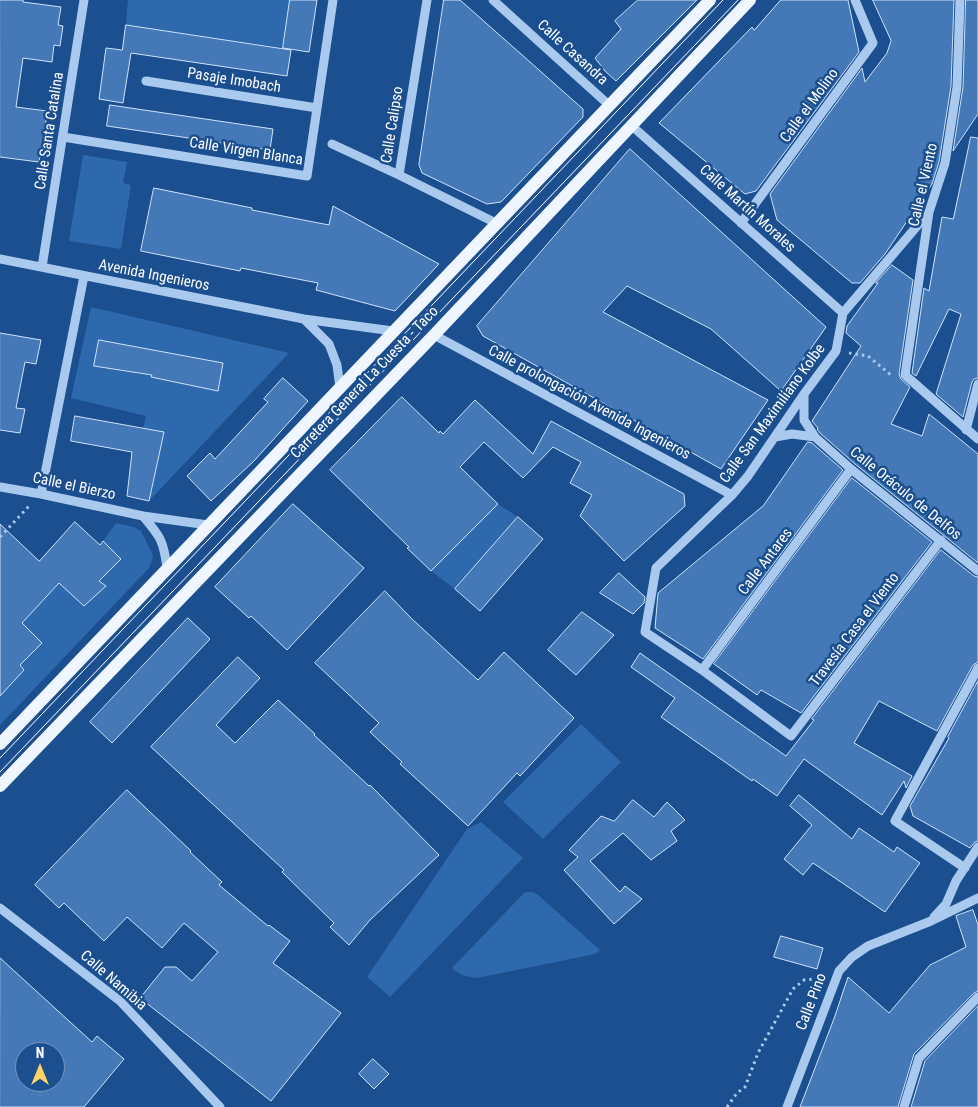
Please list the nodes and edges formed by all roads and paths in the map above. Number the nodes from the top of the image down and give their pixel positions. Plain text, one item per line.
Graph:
1 (84, 0) edge
2 (333, 0) edge
3 (427, 0) edge
4 (493, 0) edge
5 (710, 0) edge
6 (750, 0) edge
7 (855, 0) edge
8 (960, 0) edge
9 (146, 81) dead end
10 (610, 106) junction
11 (317, 108) junction
12 (632, 126) junction
13 (63, 137) junction
14 (332, 144) dead end
15 (399, 175) junction
16 (929, 212) junction
17 (741, 223) junction
18 (498, 224) junction
19 (0, 259) edge
20 (42, 267) junction
21 (84, 276) junction
22 (843, 313) junction
23 (304, 319) junction
24 (394, 331) junction
25 (434, 335) junction
26 (836, 351) junction
27 (905, 375) junction
28 (978, 384) edge
29 (340, 388) junction
30 (804, 394) junction
31 (966, 430) junction
32 (775, 437) junction
33 (815, 437) junction
34 (978, 439) edge
35 (851, 469) junction
36 (0, 487) edge
37 (41, 494) junction
38 (732, 495) junction
39 (143, 516) junction
40 (208, 526) junction
41 (0, 537) edge
42 (941, 540) junction
43 (168, 569) junction
44 (978, 571) edge
45 (978, 668) edge
46 (702, 670) junction
47 (0, 744) edge
48 (0, 786) edge
49 (978, 847) edge
50 (965, 868) junction
51 (978, 898) edge
52 (0, 908) edge
53 (931, 921) junction
54 (834, 983) junction
55 (978, 997) edge
56 (220, 1107) edge
57 (727, 1107) edge
58 (787, 1107) edge
59 (904, 1107) edge

1 - 13 street, Calle Santa Catalina
2 - 11 street, Calle Virgen Blanca
3 - 15 street, Calle Calipso
4 - 10 street, Calle Casandra
5 - 10 main road, Carretera General La Cuesta - Taco
6 - 12 main road, Carretera General La Cuesta - Taco
7 - 17 street, Calle el Molino
8 - 16 street, Calle el Viento
9 - 11 street, Pasaje Imobach
10 - 18 main road, Carretera General La Cuesta - Taco
11 - 13 street, Calle Virgen Blanca
12 - 17 street, Calle Martín Morales
12 - 25 main road, Carretera General La Cuesta - Taco
13 - 20 street, Calle Santa Catalina
14 - 15 street
15 - 18 street, Calle Calipso
16 - 22 street, Calle San Maximiliano Kolbe
16 - 27 street, Calle el Viento
17 - 22 street, Calle Martín Morales
18 - 24 main road, Carretera General La Cuesta - Taco
19 - 20 street, Avenida Ingenieros
20 - 21 street, Avenida Ingenieros
21 - 23 street, Avenida Ingenieros
21 - 37 street
22 - 26 street, Calle San Maximiliano Kolbe
23 - 24 street, Avenida Ingenieros
23 - 29 street
24 - 29 main road, Carretera General La Cuesta - Taco
25 - 38 street, Calle prolongación Avenida Ingenieros
25 - 48 main road, Carretera General La Cuesta - Taco
26 - 27 path
26 - 30 street, Calle San Maximiliano Kolbe
27 - 31 street
28 - 31 street
29 - 40 main road, Carretera General La Cuesta - Taco
30 - 32 street, Calle San Maximiliano Kolbe
30 - 33 street, Calle Oráculo de Delfos
31 - 34 street
32 - 33 street
32 - 38 street, Calle San Maximiliano Kolbe
33 - 35 street, Calle Oráculo de Delfos
35 - 42 street, Calle Oráculo de Delfos
35 - 46 street, Calle Antares
36 - 37 street, Calle el Bierzo
37 - 39 street, Calle el Bierzo
37 - 41 path
38 - 46 street, Calle San Maximiliano Kolbe
39 - 40 street, Calle el Bierzo
39 - 43 street
40 - 43 main road, Carretera General La Cuesta - Taco
42 - 44 street, Calle Oráculo de Delfos
42 - 46 street, Travesía Casa el Viento
43 - 47 main road, Carretera General La Cuesta - Taco
45 - 50 street
49 - 50 street
50 - 53 street
51 - 53 street, Calle Pino
52 - 56 street, Calle Namibia
53 - 54 street, Calle Pino
54 - 57 path
54 - 58 street, Calle Pino
55 - 59 street

